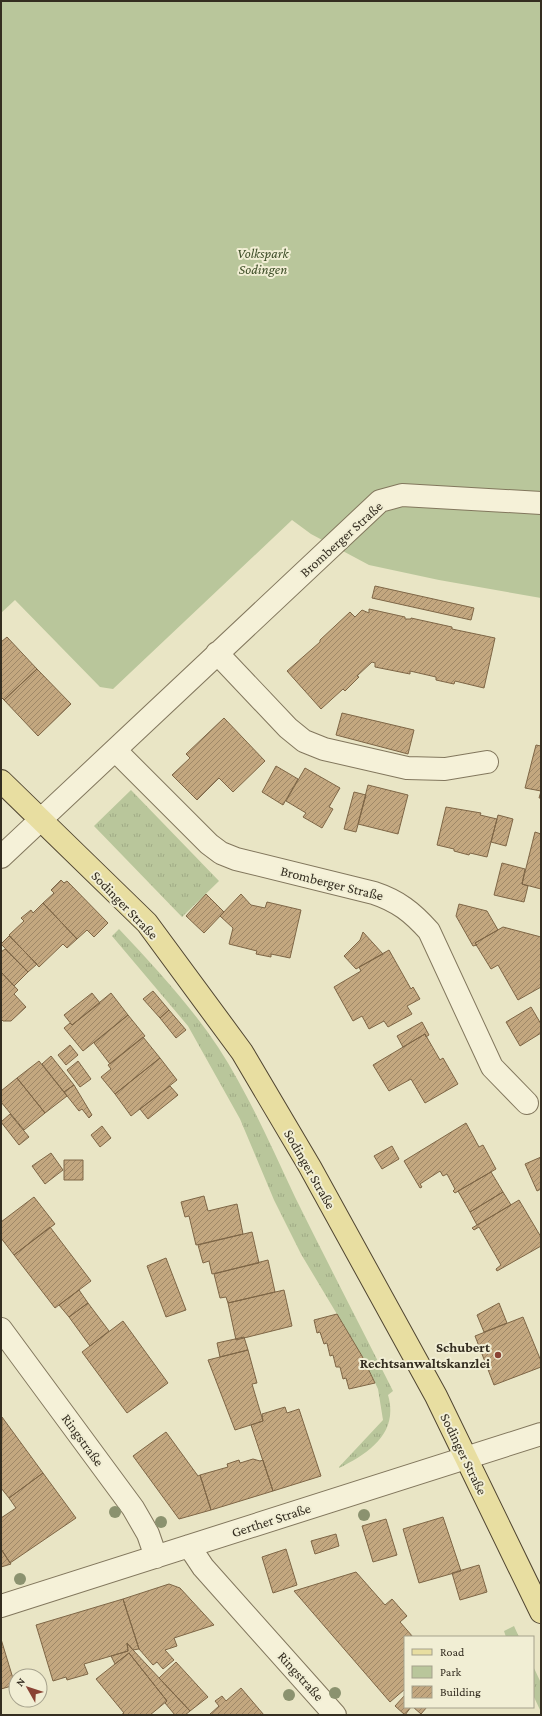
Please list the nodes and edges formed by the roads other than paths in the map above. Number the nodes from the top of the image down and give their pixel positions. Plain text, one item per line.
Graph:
1 (541, 504) edge
2 (217, 653) junction
3 (115, 750) junction
4 (487, 762) dead end
5 (1, 781) edge
6 (40, 820) junction
7 (1, 857) edge
8 (527, 1103) dead end
9 (1, 1329) edge
10 (541, 1434) edge
11 (465, 1458) junction
12 (189, 1546) junction
13 (156, 1557) junction
14 (1, 1606) edge
15 (541, 1612) edge
16 (335, 1715) edge

1 - 2 street, Bromberger Straße
2 - 3 street, Bromberger Straße
2 - 4 street
3 - 6 street, Bromberger Straße
3 - 8 street, Bromberger Straße
5 - 6 main road, Sodinger Straße
6 - 7 street, Bromberger Straße
6 - 11 main road, Sodinger Straße
9 - 13 street, Ringstraße
10 - 11 street, Gerther Straße
11 - 12 street, Gerther Straße
11 - 15 main road, Sodinger Straße
12 - 13 street, Gerther Straße
12 - 16 street, Ringstraße
13 - 14 street, Gerther Straße

